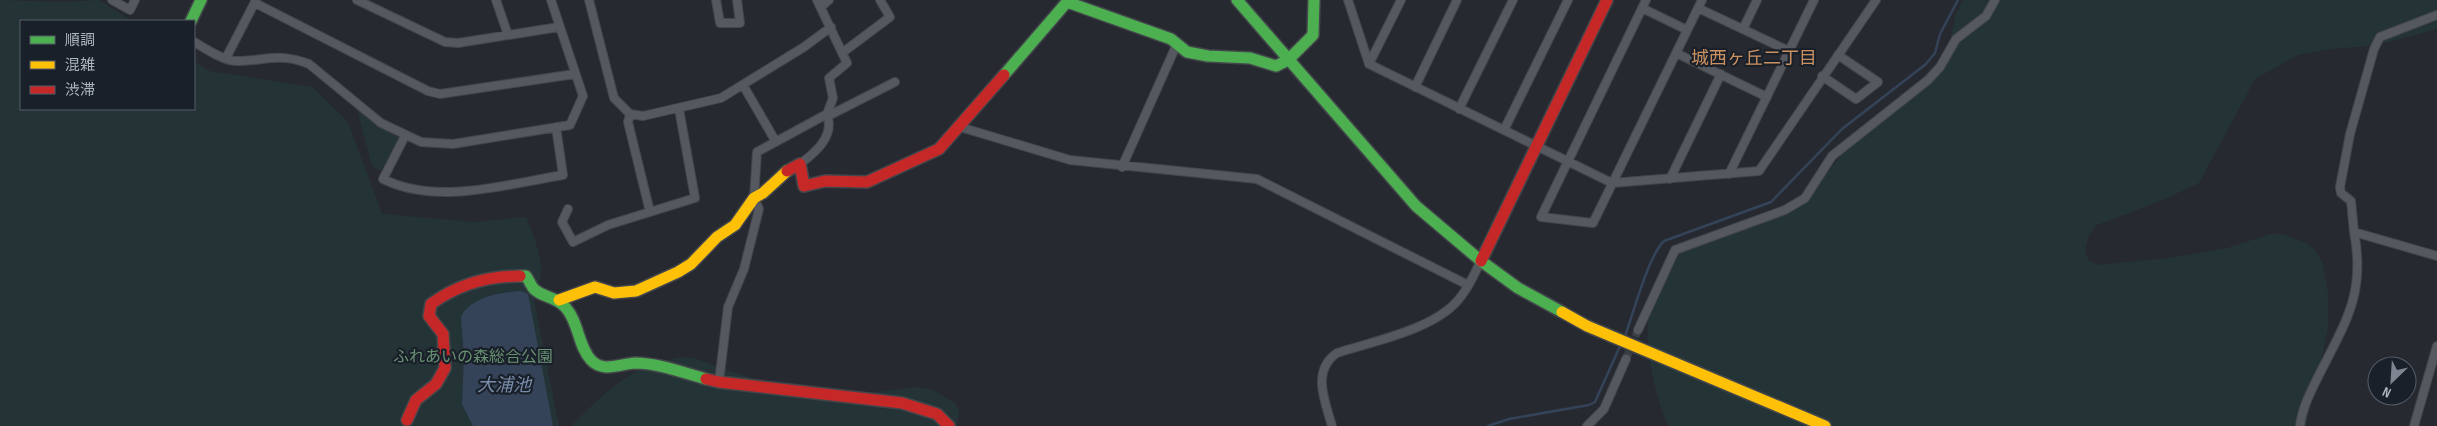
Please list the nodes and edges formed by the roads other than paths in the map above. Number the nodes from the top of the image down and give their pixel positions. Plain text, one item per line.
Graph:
1 (112, 0) edge
2 (135, 0) edge
3 (201, 0) edge
4 (357, 0) edge
5 (496, 0) edge
6 (551, 0) edge
7 (588, 0) edge
8 (716, 0) edge
9 (737, 0) edge
10 (830, 0) edge
11 (880, 0) edge
12 (1237, 0) edge
13 (1314, 0) edge
14 (1348, 0) edge
15 (1401, 0) edge
16 (1457, 0) edge
17 (1513, 0) edge
18 (1568, 0) edge
19 (1607, 0) edge
20 (1646, 0) edge
21 (1757, 0) edge
22 (1814, 0) edge
23 (1876, 0) edge
24 (1994, 0) edge
25 (255, 1) edge
26 (819, 3) edge
27 (1700, 4) edge
28 (1642, 8) junction
29 (2437, 15) edge
30 (191, 20) edge
31 (560, 27) junction
32 (831, 27) junction
33 (1743, 29) junction
34 (1687, 30) junction
35 (508, 35) junction
36 (195, 42) edge
37 (1176, 46) junction
38 (1789, 51) junction
39 (842, 53) junction
40 (1676, 53) junction
41 (1838, 55) junction
42 (226, 58) junction
43 (1288, 59) junction
44 (1370, 64) junction
45 (574, 74) junction
46 (1721, 74) junction
47 (1822, 76) junction
48 (895, 82) dead end
49 (743, 85) junction
50 (1415, 87) junction
51 (1767, 97) junction
52 (679, 109) junction
53 (1459, 109) junction
54 (630, 114) junction
55 (827, 115) junction
56 (556, 127) junction
57 (960, 127) junction
58 (1504, 130) junction
59 (405, 136) junction
60 (776, 142) junction
61 (1536, 146) junction
62 (1567, 161) junction
63 (800, 164) junction
64 (1122, 167) junction
65 (1729, 174) junction
66 (1670, 179) junction
67 (1612, 183) junction
68 (754, 198) junction
69 (568, 210) dead end
70 (650, 212) junction
71 (2354, 232) junction
72 (2437, 256) edge
73 (1480, 261) junction
74 (1468, 285) junction
75 (559, 300) junction
76 (1638, 330) tunnel mouth
77 (2437, 346) edge
78 (1626, 359) tunnel mouth
79 (719, 382) junction
80 (407, 420) dead end
81 (949, 426) edge
82 (1332, 426) edge
83 (1587, 426) edge
84 (1825, 426) edge
85 (2300, 426) edge
86 (2414, 426) edge

1 - 2 street
3 - 30 street
4 - 35 street
5 - 35 street
6 - 31 street
7 - 54 street
8 - 9 street
10 - 26 street
11 - 39 street
12 - 43 street
13 - 43 street
14 - 44 street
15 - 44 street
16 - 50 street
17 - 53 street
18 - 58 street
19 - 61 street
20 - 28 street
21 - 33 street
22 - 38 street
23 - 41 street
24 - 76 street
25 - 42 street
25 - 45 street
26 - 32 street
27 - 33 street
27 - 34 street
28 - 34 street
28 - 62 street
29 - 71 street
31 - 35 street
31 - 45 street
32 - 39 street
32 - 49 street
33 - 38 street
34 - 40 street
36 - 42 street
37 - 43 street
37 - 57 street
37 - 64 street
38 - 51 street
39 - 55 street
40 - 46 street
40 - 67 street
41 - 47 street
41 - 47 street
42 - 59 street
43 - 73 street
44 - 50 street
45 - 56 street
46 - 51 street
46 - 66 street
47 - 65 street
48 - 55 street
49 - 52 street
49 - 60 street
50 - 53 street
51 - 65 street
52 - 54 street
52 - 70 street
53 - 58 street
54 - 70 street
55 - 60 street
55 - 63 street
56 - 59 street
56 - 59 street
57 - 63 street
57 - 64 street
58 - 61 street
60 - 68 street
61 - 62 street
61 - 73 street
62 - 67 street
62 - 67 street
63 - 68 street
64 - 74 street
65 - 66 street
66 - 67 street
68 - 75 street
68 - 79 street
69 - 70 street
71 - 72 street
71 - 85 street
73 - 74 street
73 - 84 street
74 - 82 street
75 - 79 street
75 - 80 street
77 - 86 street
78 - 83 street
79 - 81 street

